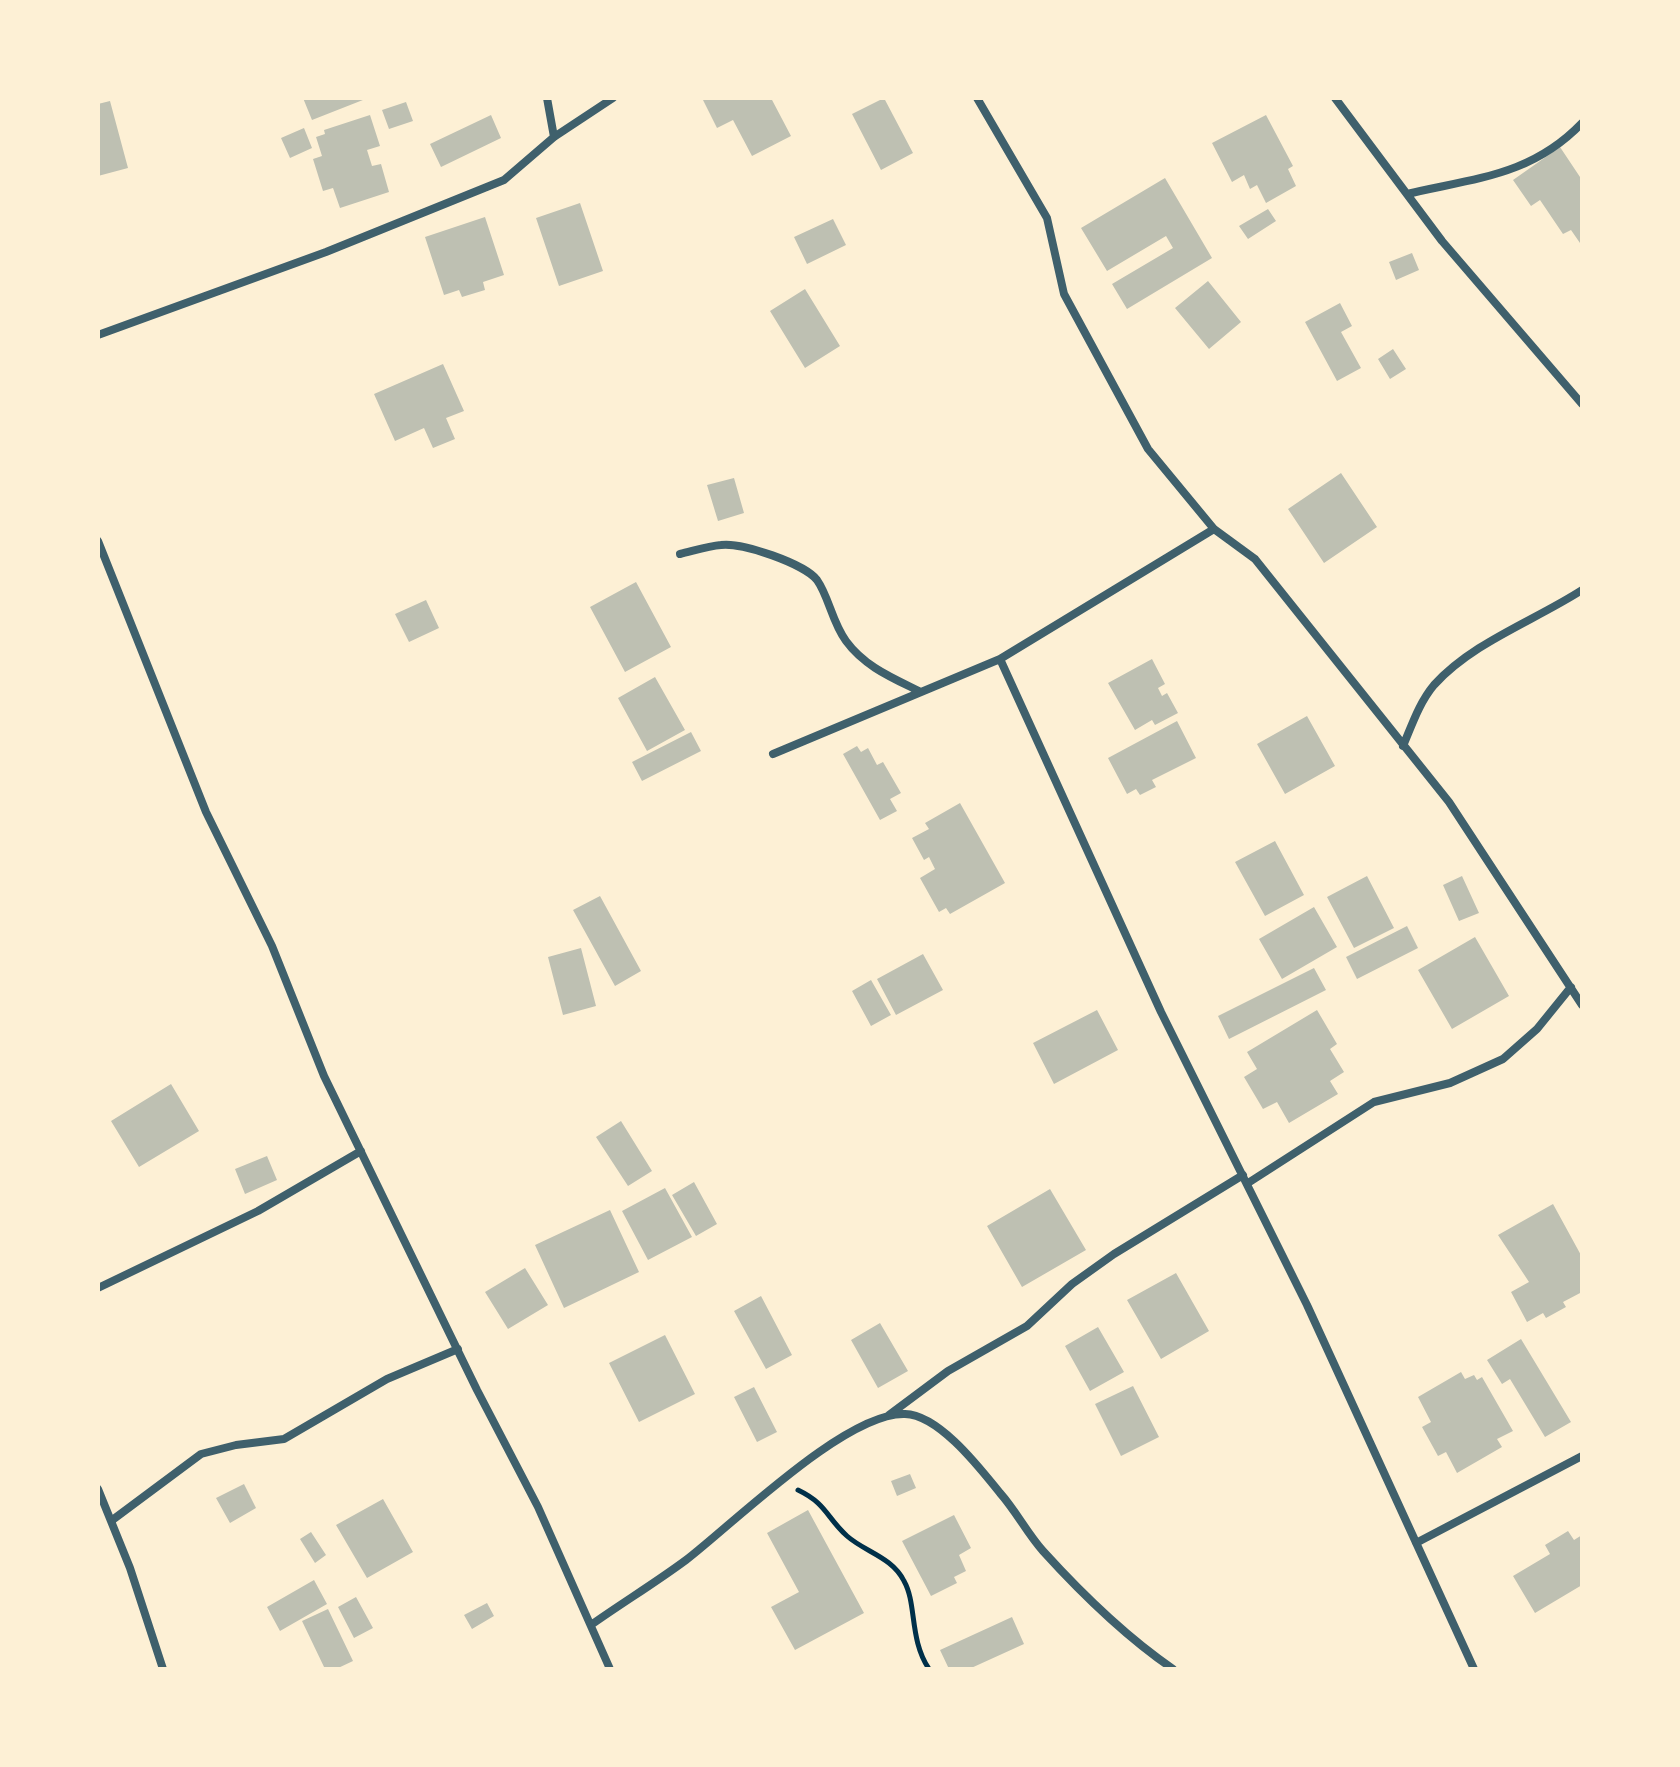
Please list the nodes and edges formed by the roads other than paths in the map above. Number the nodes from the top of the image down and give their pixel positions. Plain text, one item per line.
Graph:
1 (547, 98) edge
2 (613, 98) edge
3 (977, 98) edge
4 (1335, 98) edge
5 (1582, 123) edge
6 (554, 137) junction
7 (1407, 194) junction
8 (98, 335) edge
9 (1582, 404) edge
10 (1214, 529) junction
11 (98, 541) edge
12 (680, 554) dead end
13 (1582, 590) edge
14 (1000, 659) junction
15 (921, 692) junction
16 (1403, 746) junction
17 (773, 754) dead end
18 (1571, 987) junction
19 (1582, 1005) edge
20 (361, 1151) junction
21 (1245, 1179) junction
22 (98, 1288) edge
23 (458, 1349) junction
24 (885, 1418) junction
25 (1582, 1456) edge
26 (98, 1489) edge
27 (111, 1521) junction
28 (1416, 1543) junction
29 (591, 1625) junction
30 (163, 1669) edge
31 (610, 1669) edge
32 (1173, 1669) edge
33 (1474, 1669) edge

1 - 6 street
2 - 6 street
3 - 10 street
4 - 7 street
5 - 7 street
6 - 8 street
7 - 9 street
10 - 14 street
10 - 16 street
11 - 20 street
12 - 15 street
13 - 16 street
14 - 15 street
14 - 21 street
15 - 17 street
16 - 18 street
18 - 19 street
18 - 21 street
20 - 22 street
20 - 23 street
21 - 24 street
21 - 28 street
23 - 27 street
23 - 29 street
24 - 29 street
24 - 32 street
25 - 28 street
26 - 27 street
27 - 30 street
28 - 33 street
29 - 31 street

